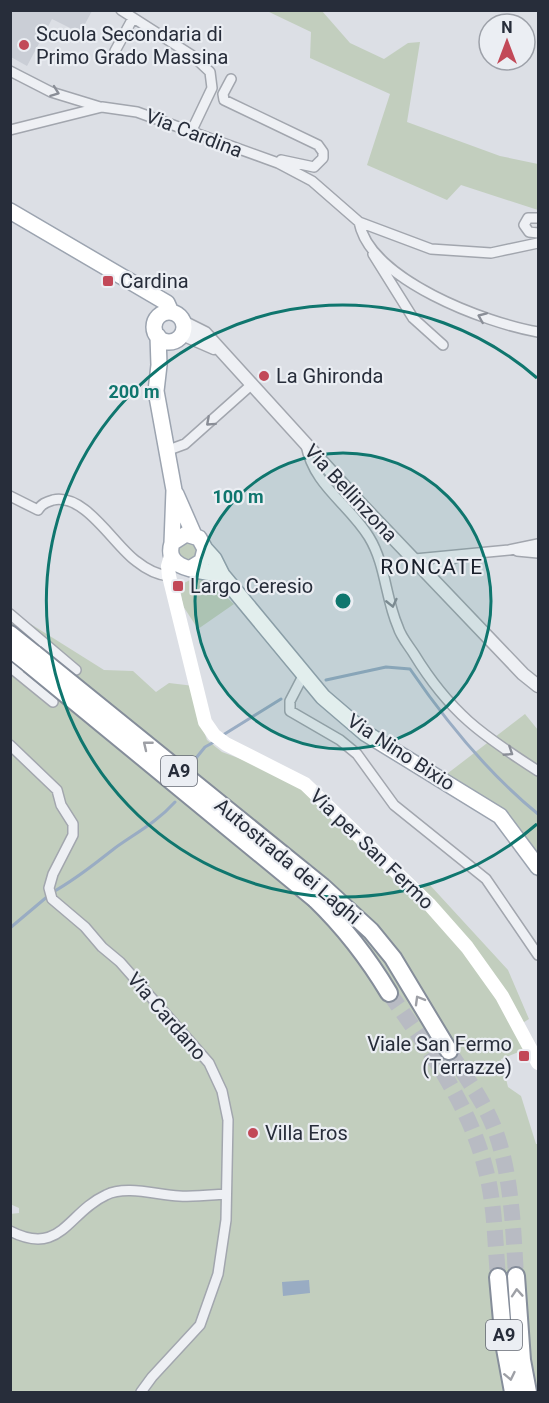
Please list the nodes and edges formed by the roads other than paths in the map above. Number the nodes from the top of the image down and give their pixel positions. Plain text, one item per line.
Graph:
1 (121, 10) edge
2 (133, 18) junction
3 (115, 51) dead end
4 (10, 71) edge
5 (231, 80) dead end
6 (102, 107) junction
7 (10, 130) edge
8 (192, 130) junction
9 (229, 146) junction
10 (10, 211) edge
11 (538, 218) edge
12 (359, 222) junction
13 (538, 233) edge
14 (538, 243) edge
15 (370, 249) junction
16 (148, 294) junction
17 (178, 327) junction
18 (157, 328) junction
19 (538, 332) edge
20 (443, 345) dead end
21 (159, 365) junction
22 (250, 386) junction
23 (306, 445) junction
24 (166, 452) junction
25 (174, 490) junction
26 (10, 496) edge
27 (194, 535) junction
28 (538, 544) edge
29 (205, 549) junction
30 (172, 550) junction
31 (509, 550) junction
32 (466, 554) junction
33 (538, 554) edge
34 (415, 559) junction
35 (191, 568) junction
36 (429, 574) junction
37 (169, 576) junction
38 (222, 576) junction
39 (174, 593) junction
40 (10, 614) edge
41 (10, 634) edge
42 (10, 649) edge
43 (32, 659) junction
44 (10, 667) edge
45 (76, 670) dead end
46 (303, 676) junction
47 (538, 686) edge
48 (53, 702) dead end
49 (10, 745) edge
50 (538, 771) edge
51 (538, 867) edge
52 (319, 893) junction
53 (538, 955) edge
54 (389, 993) tunnel mouth
55 (449, 1051) tunnel mouth
56 (538, 1063) edge
57 (226, 1194) junction
58 (10, 1231) edge
59 (516, 1276) tunnel mouth
60 (498, 1277) tunnel mouth
61 (141, 1392) edge
62 (513, 1392) edge
63 (528, 1392) edge

1 - 2 street
2 - 3 street
2 - 8 street
4 -> 6 street
5 - 9 street
6 - 7 street, Via Cardina
6 - 8 street, Via Cardina
8 - 9 street, Via Cardina
9 - 12 street, Via Cardina
10 - 16 main road, Via Bellinzona
11 - 13 street
12 - 14 street
12 - 15 street
19 -> 15 street
15 - 20 street
16 - 17 main road, Via Bellinzona
16 - 18 main road
17 - 18 main road
17 - 18 main road
17 - 21 main road
17 - 22 street, Via Bellinzona
18 - 21 main road
21 - 24 main road
22 - 23 street, Via Bellinzona
22 -> 24 street
23 - 34 street, Via Bellinzona
23 -> 50 street
24 - 25 main road
25 - 27 main road
25 - 30 main road
26 - 37 street
27 - 29 main road
27 - 30 main road
28 - 31 street
29 - 35 main road
29 - 38 main road, Via Nino Bixio
30 - 35 main road
30 - 37 main road, Via per San Fermo
31 - 32 street
31 - 33 street
32 - 34 street
32 - 36 street
34 - 36 street, Via Bellinzona
35 - 38 main road
35 - 39 main road
36 - 47 street, Via Bellinzona
37 - 39 main road, Via per San Fermo
38 - 46 main road, Via Nino Bixio
39 - 56 main road, Via per San Fermo
40 - 45 street
41 - 43 highway, Autostrada dei Laghi / A9
42 - 43 highway, Autostrada dei Laghi / A9
43 - 52 highway, Autostrada dei Laghi / A9, bridge
44 - 48 street
46 - 51 main road, Via Nino Bixio
46 - 53 street
49 - 57 street, Via Cardano
52 - 54 highway, Autostrada dei Laghi / A9
55 -> 52 highway, Autostrada dei Laghi / A9
57 - 58 street
57 - 61 street, Via Cardano
63 -> 59 highway, A9
60 -> 62 highway, A9

